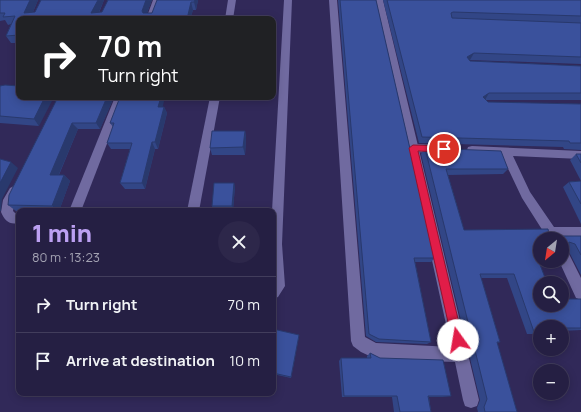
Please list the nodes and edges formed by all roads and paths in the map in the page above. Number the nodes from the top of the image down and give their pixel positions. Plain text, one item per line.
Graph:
1 (157, 0) edge
2 (232, 0) edge
3 (288, 0) edge
4 (332, 0) edge
5 (379, 0) edge
6 (151, 16) edge
7 (229, 16) edge
8 (119, 100) edge
9 (214, 100) edge
10 (413, 148) junction
11 (505, 151) junction
12 (581, 155) edge
13 (20, 179) edge
14 (76, 208) edge
15 (194, 208) edge
16 (16, 218) edge
17 (550, 232) edge
18 (581, 233) edge
19 (569, 234) edge
20 (276, 244) edge
21 (276, 244) edge
22 (569, 268) edge
23 (276, 288) edge
24 (581, 293) edge
25 (461, 355) junction
26 (471, 400) dead end

1 - 6 street
2 - 7 street
3 - 20 street
4 - 25 street
5 - 10 street
8 - 14 street
9 - 15 street
10 - 11 street
10 - 25 street
11 - 12 street
11 - 17 street
13 - 16 street
18 - 19 street
21 - 23 street
22 - 24 street
25 - 26 street

